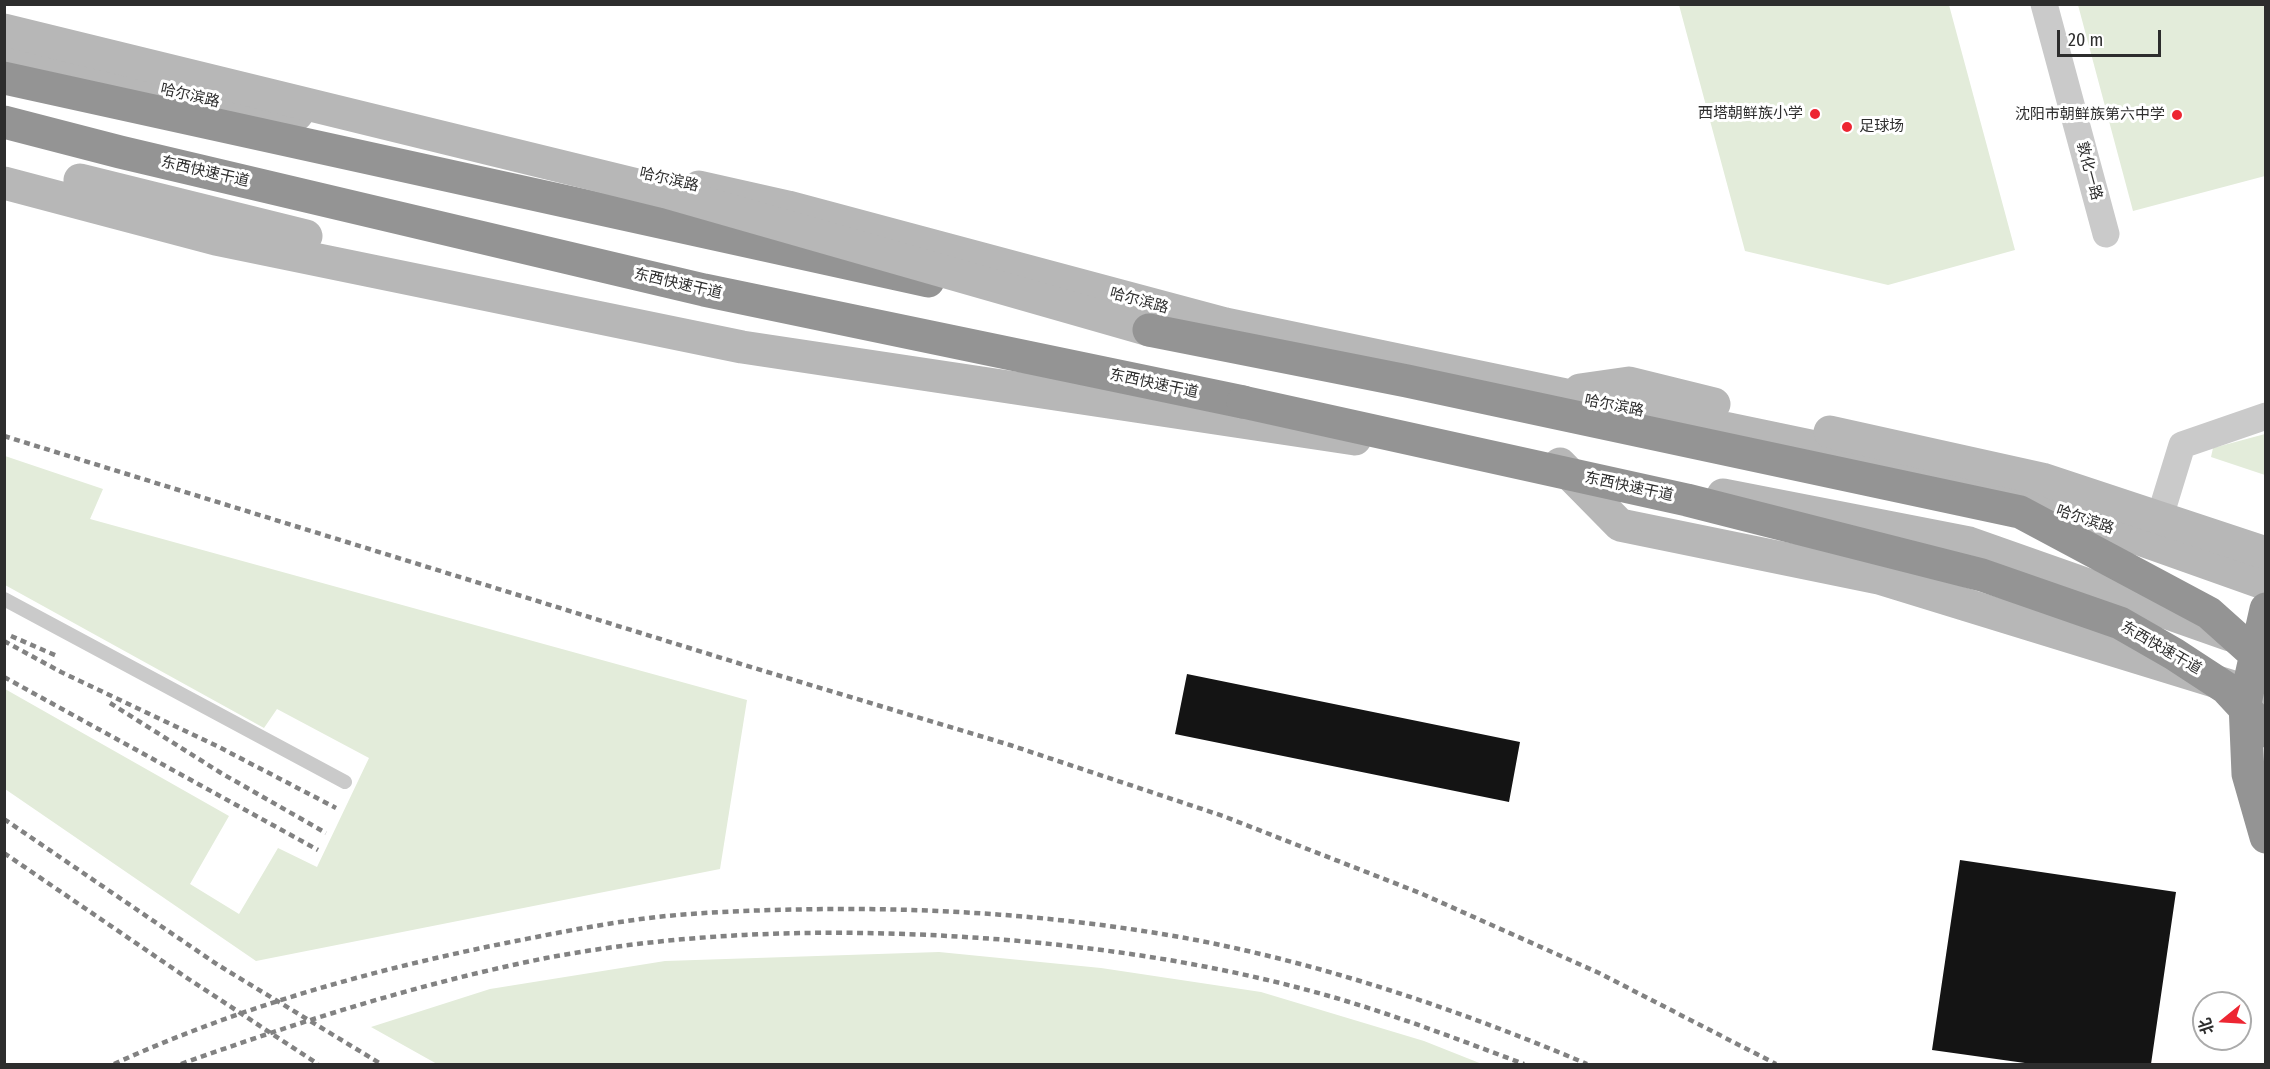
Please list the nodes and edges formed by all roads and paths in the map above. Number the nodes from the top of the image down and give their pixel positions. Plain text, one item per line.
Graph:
1 (2044, 4) edge
2 (4, 30) edge
3 (4, 51) edge
4 (4, 78) edge
5 (4, 122) edge
6 (4, 164) edge
7 (4, 183) edge
8 (2106, 234) dead end
9 (1149, 330) junction
10 (1552, 393) junction
11 (1243, 402) junction
12 (2265, 416) edge
13 (1559, 463) junction
14 (2152, 543) junction
15 (2265, 553) edge
16 (2265, 584) edge
17 (4, 599) edge
18 (2265, 609) edge
19 (2265, 648) edge
20 (2265, 664) edge
21 (2265, 697) edge
22 (2265, 731) edge
23 (345, 782) dead end
24 (2265, 837) edge

1 - 8 street, 敦化一路
2 - 9 main road, bridge
3 - 10 main road, 哈尔滨路
4 - 9 highway, bridge
5 - 11 highway, 东西快速干道
6 - 11 main road
7 - 13 main road
9 - 20 highway, bridge
10 - 14 main road, 哈尔滨路
10 - 15 main road, bridge
11 - 22 highway, 东西快速干道, bridge
12 - 14 street
13 - 19 main road
13 - 21 main road, bridge
14 - 16 main road, 哈尔滨路
17 - 23 lane
18 - 24 highway, bridge

